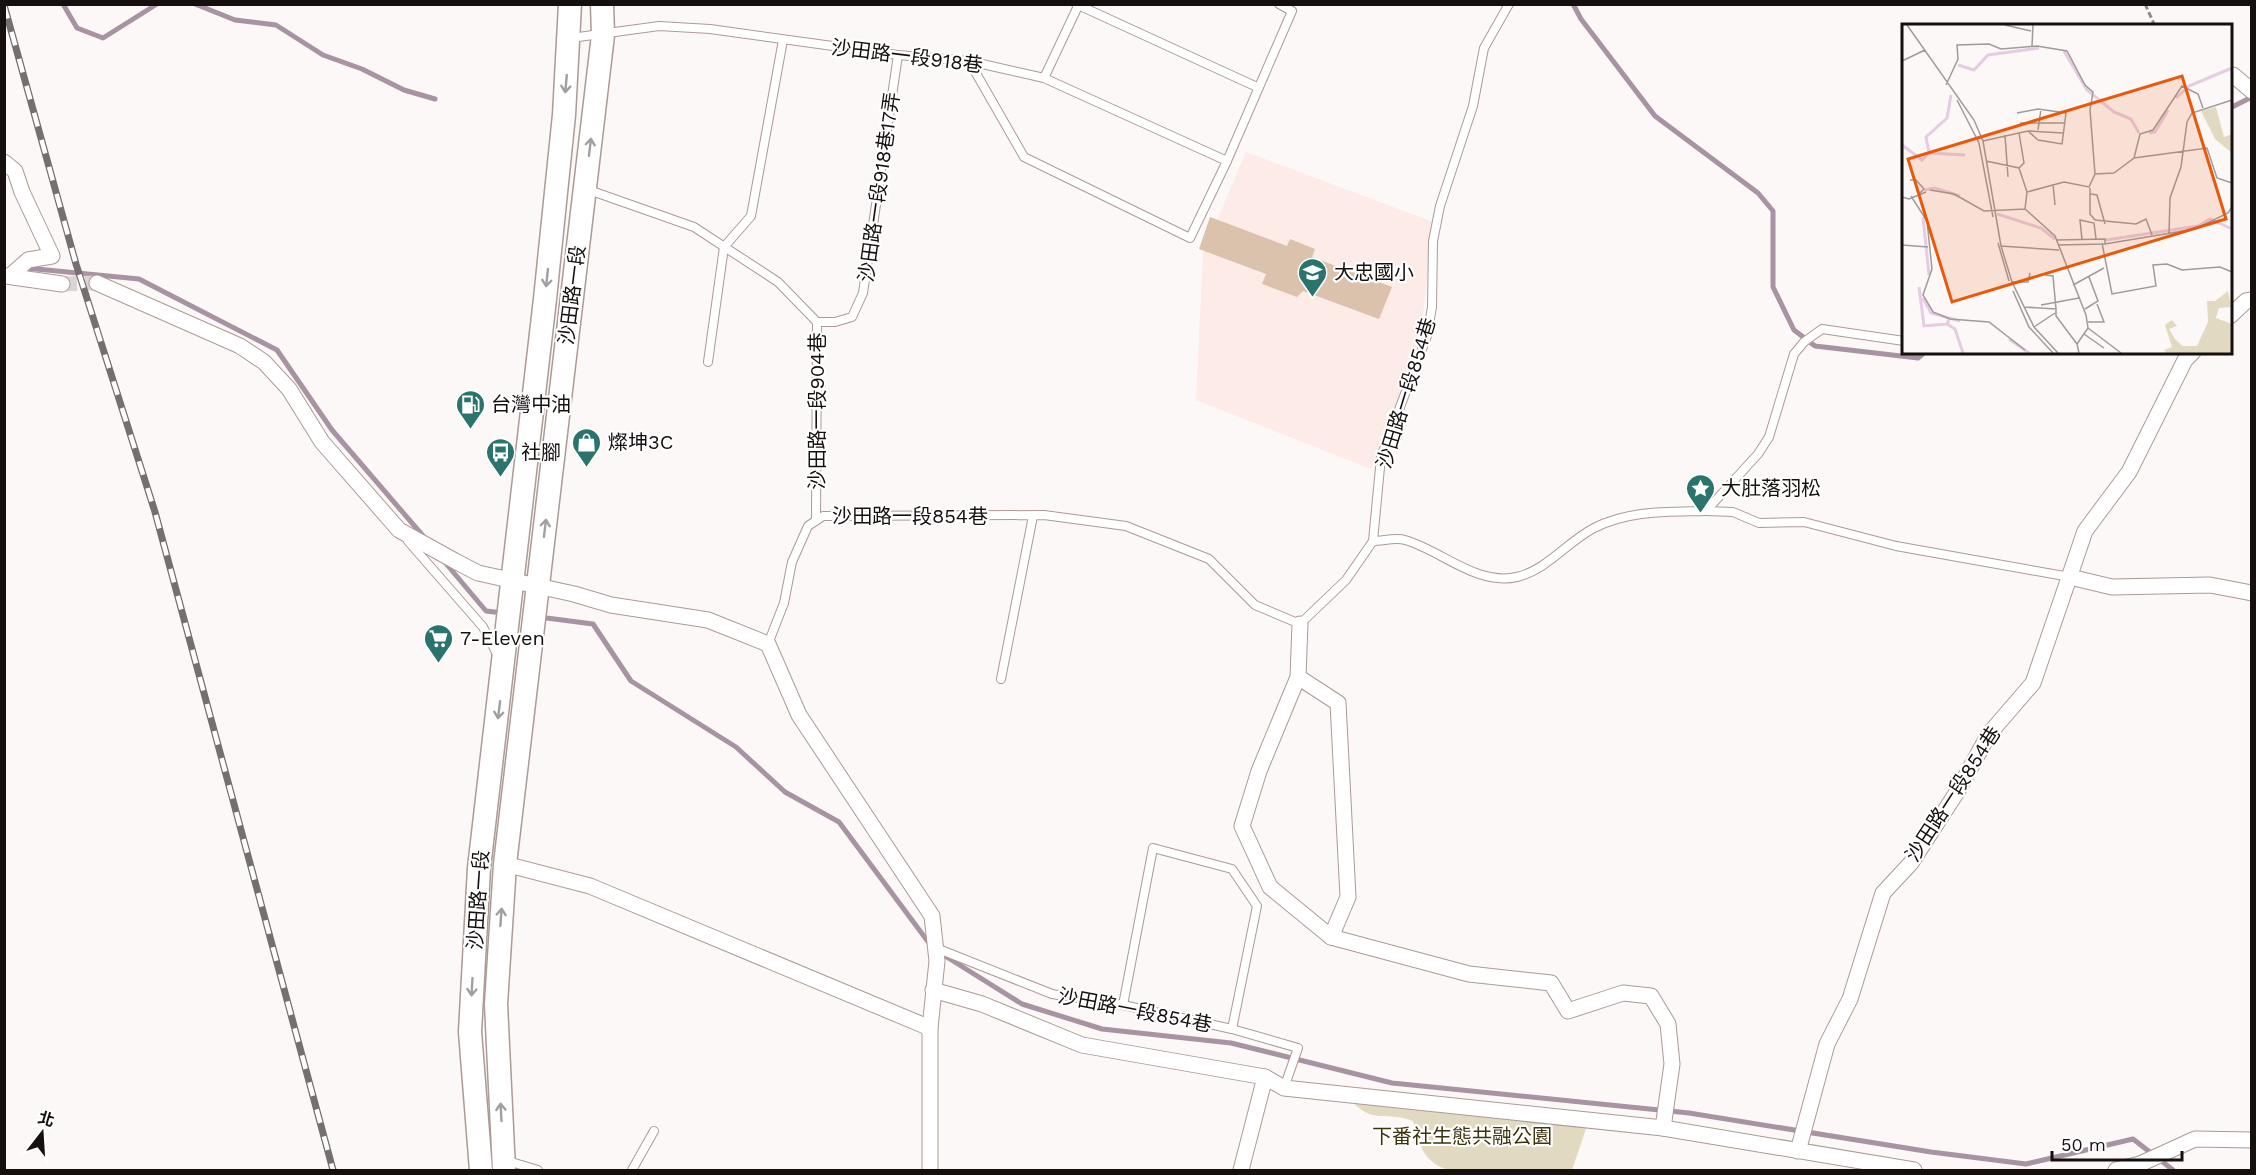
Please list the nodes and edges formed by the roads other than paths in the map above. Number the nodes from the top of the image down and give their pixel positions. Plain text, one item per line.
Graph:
1 (570, 4) edge
2 (602, 4) edge
3 (1279, 4) edge
4 (1509, 4) edge
5 (1077, 5) edge
6 (603, 35) junction
7 (570, 38) junction
8 (783, 39) junction
9 (898, 55) junction
10 (969, 61) junction
11 (2232, 75) edge
12 (1044, 78) junction
13 (1257, 87) junction
14 (2252, 91) edge
15 (1227, 161) junction
16 (4, 162) edge
17 (585, 188) junction
18 (724, 247) junction
19 (7, 276) edge
20 (97, 283) tunnel mouth
21 (62, 284) tunnel mouth
22 (2252, 300) edge
23 (2232, 314) edge
24 (817, 322) junction
25 (1902, 341) edge
26 (2191, 354) edge
27 (708, 362) dead end
28 (1706, 511) junction
29 (1033, 516) junction
30 (816, 520) junction
31 (399, 530) junction
32 (1373, 542) junction
33 (2070, 576) junction
34 (514, 580) junction
35 (538, 586) junction
36 (2252, 593) edge
37 (1300, 624) junction
38 (768, 644) junction
39 (504, 668) junction
40 (1298, 677) junction
41 (1001, 679) dead end
42 (505, 864) junction
43 (1331, 937) junction
44 (936, 948) junction
45 (933, 990) junction
46 (1123, 1005) junction
47 (930, 1028) junction
48 (1232, 1029) junction
49 (1265, 1077) junction
50 (1284, 1088) junction
51 (1663, 1128) junction
52 (654, 1131) dead end
53 (2252, 1140) edge
54 (1798, 1151) junction
55 (503, 1165) edge
56 (481, 1170) edge
57 (538, 1170) edge
58 (632, 1170) edge
59 (930, 1170) edge
60 (1241, 1170) edge
61 (1914, 1170) edge
62 (2116, 1170) edge

1 - 7 main road, 沙田路一段
2 - 6 main road, 沙田路一段
3 - 13 lane
4 - 32 lane, 沙田路一段854巷
5 - 12 lane
5 - 13 lane
6 - 7 lane, 沙田路一段918巷
6 - 8 lane, 沙田路一段918巷
17 -> 6 main road, 沙田路一段
7 -> 34 main road, 沙田路一段
8 - 9 lane, 沙田路一段918巷
8 - 18 lane
9 - 10 lane, 沙田路一段918巷
9 - 24 lane, 沙田路一段918巷17弄
10 - 12 lane, 沙田路一段918巷
10 - 15 lane
11 - 14 street
12 - 15 lane, 沙田路一段918巷
13 - 15 lane
16 - 19 street
17 - 18 lane, 沙田路一段904巷
35 -> 17 main road, 沙田路一段
18 - 24 lane, 沙田路一段904巷
18 - 27 lane
19 - 21 street
20 - 31 street
22 - 23 street
24 - 30 lane, 沙田路一段904巷
25 - 28 lane
26 - 33 street, 沙田路一段854巷
28 - 32 lane
28 - 33 lane
29 - 30 lane, 沙田路一段854巷
29 - 37 lane, 沙田路一段854巷
29 - 41 lane
30 - 38 lane, 沙田路一段854巷
31 - 34 street
31 - 39 lane
32 - 37 lane
33 - 36 street
33 - 54 street, 沙田路一段854巷
34 - 35 street
34 - 39 main road, 沙田路一段
35 - 38 street
35 - 42 main road, 沙田路一段
37 - 40 street
38 - 44 street
39 -> 56 main road, 沙田路一段
40 - 43 street
40 - 43 street
42 - 47 street
55 -> 42 main road, 沙田路一段
43 - 51 street
44 - 45 street
44 - 46 lane, 沙田路一段854巷
45 - 47 street
45 - 49 street, 沙田路一段854巷
46 - 48 lane, 沙田路一段854巷
46 - 48 lane
47 - 59 street
48 - 50 lane, 沙田路一段854巷
49 - 50 street, 沙田路一段854巷
49 - 60 street
50 - 51 street, 沙田路一段854巷
51 - 54 street, 沙田路一段854巷
52 - 58 lane
53 - 62 street
54 - 61 street, 沙田路一段854巷
55 - 57 lane

